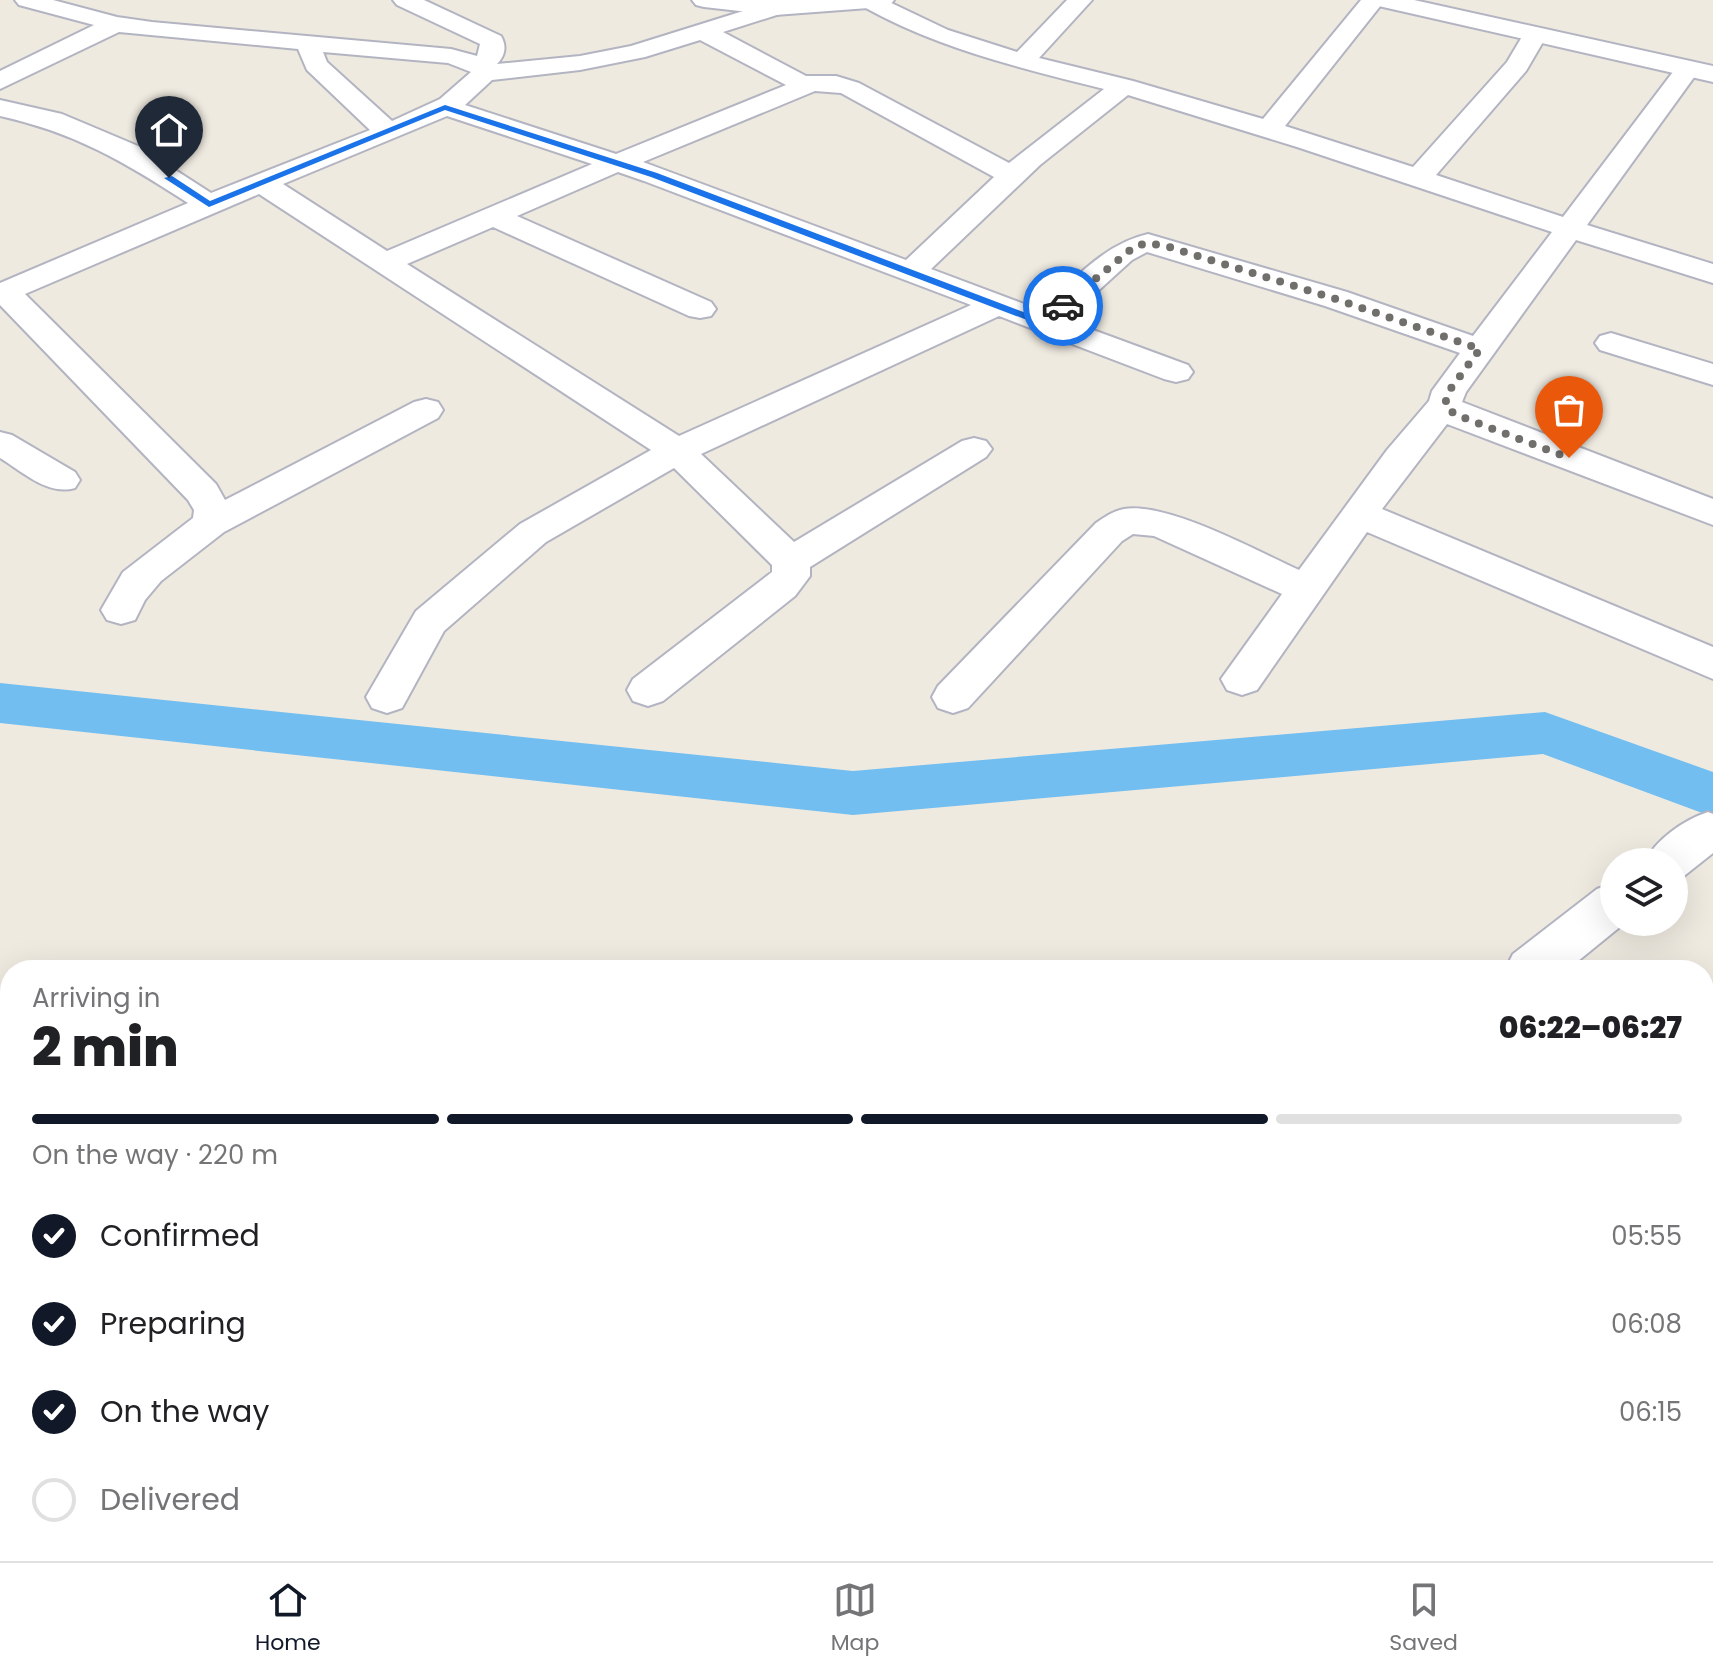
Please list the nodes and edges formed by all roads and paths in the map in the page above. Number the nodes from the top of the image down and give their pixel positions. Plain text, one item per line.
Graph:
1 (30, 0) edge
2 (405, 0) edge
3 (704, 0) edge
4 (1080, 0) edge
5 (1373, 0) edge
6 (1383, 0) edge
7 (877, 1) edge
8 (775, 8) junction
9 (116, 24) junction
10 (702, 31) junction
11 (1535, 35) junction
12 (308, 45) junction
13 (1024, 59) junction
14 (483, 69) junction
15 (1700, 72) edge
16 (0, 81) edge
17 (810, 84) junction
18 (1124, 86) junction
19 (445, 107) junction
20 (0, 108) edge
21 (1269, 129) junction
22 (388, 132) junction
23 (617, 163) junction
24 (1012, 176) junction
25 (1418, 179) junction
26 (261, 183) junction
27 (209, 204) junction
28 (493, 216) junction
29 (1569, 230) junction
30 (386, 262) junction
31 (910, 272) junction
32 (1713, 274) edge
33 (2, 293) edge
34 (998, 305) junction
35 (700, 309) dead end
36 (1044, 323) junction
37 (1611, 343) dead end
38 (1480, 349) junction
39 (1176, 372) dead end
40 (1713, 375) edge
41 (1445, 404) junction
42 (426, 410) dead end
43 (0, 443) edge
44 (974, 449) dead end
45 (677, 451) junction
46 (62, 480) dead end
47 (1713, 513) edge
48 (1359, 514) junction
49 (211, 523) junction
50 (791, 561) junction
51 (1307, 589) junction
52 (121, 610) dead end
53 (1713, 664) edge
54 (1242, 679) dead end
55 (648, 690) dead end
56 (387, 697) dead end
57 (953, 697) dead end
58 (1711, 817) edge
59 (1681, 848) edge
60 (1600, 915) edge
61 (1543, 960) edge

1 - 9 street
2 - 14 street
3 - 8 street
4 - 13 street
5 - 21 street
6 - 11 street
7 - 8 street
7 - 13 street
8 - 10 street
9 - 12 street
9 - 16 street
10 - 14 street
10 - 17 street
11 - 15 street
11 - 25 street
12 - 14 street
12 - 22 street
13 - 18 street
14 - 19 street
15 - 29 street
17 - 23 street
17 - 24 street
18 - 21 street
18 - 24 street
19 - 22 street
19 - 23 street
20 - 27 street
21 - 25 street
22 - 26 street
23 - 28 street
23 - 31 street
24 - 31 street
25 - 29 street
26 - 27 street
26 - 30 street
27 - 33 street
28 - 30 street
28 - 35 street
29 - 32 street
29 - 38 street
30 - 45 street
31 - 34 street
33 - 49 street
34 - 36 street
34 - 45 street
36 - 38 street
36 - 39 street
37 - 40 street
38 - 41 street
41 - 47 street
41 - 48 street
42 - 49 street
43 - 46 street
44 - 50 street
45 - 50 street
45 - 56 street
48 - 51 street
48 - 53 street
49 - 52 street
50 - 55 street
51 - 54 street
51 - 57 street
58 - 59 street
60 - 61 street

